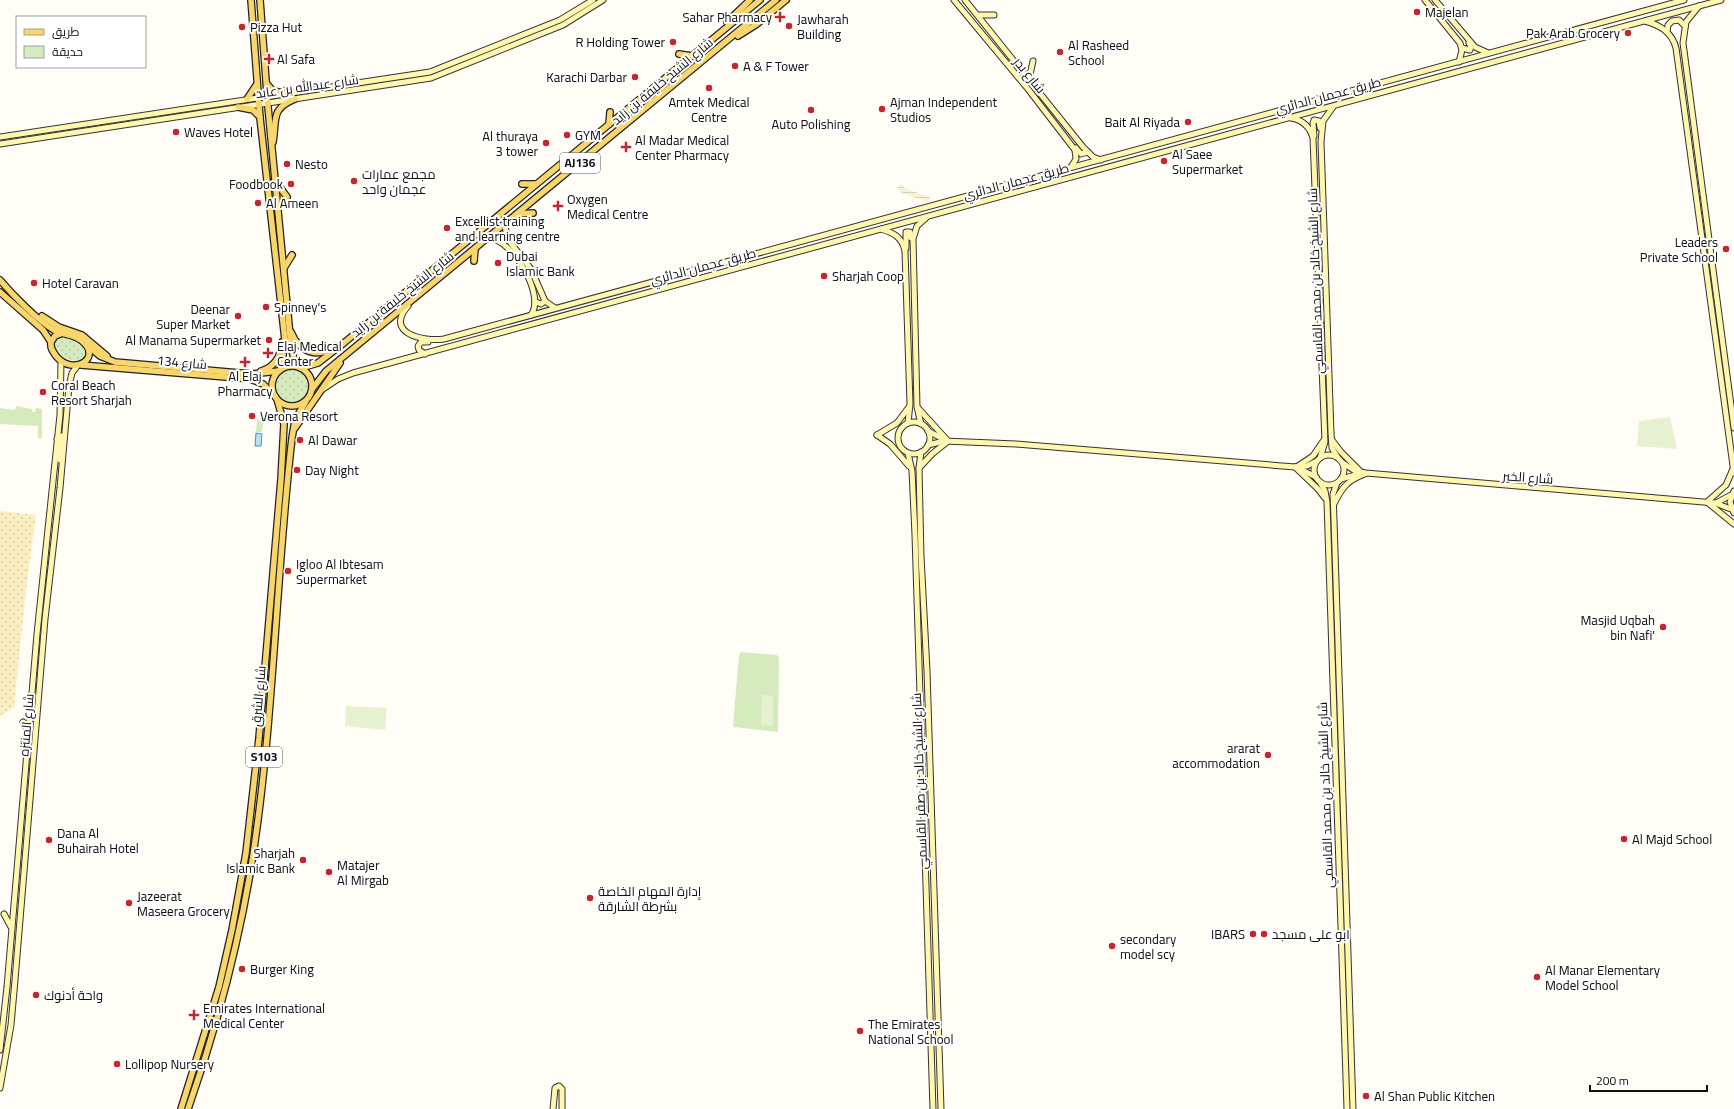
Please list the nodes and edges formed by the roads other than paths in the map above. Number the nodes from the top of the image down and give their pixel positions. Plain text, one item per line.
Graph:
1 (251, 0) edge
2 (260, 0) edge
3 (593, 0) edge
4 (603, 0) edge
5 (750, 0) edge
6 (760, 0) edge
7 (776, 0) edge
8 (786, 0) edge
9 (954, 0) edge
10 (965, 0) edge
11 (972, 0) edge
12 (1425, 0) edge
13 (1435, 0) edge
14 (1684, 0) edge
15 (1721, 0) edge
16 (970, 6) junction
17 (1700, 6) junction
18 (978, 15) junction
19 (994, 15) dead end
20 (1643, 21) junction
21 (1685, 26) junction
22 (1667, 32) junction
23 (732, 38) junction
24 (1466, 38) junction
25 (704, 46) junction
26 (1462, 48) junction
27 (679, 54) dead end
28 (1489, 54) junction
29 (692, 56) junction
30 (1033, 61) dead end
31 (1460, 62) junction
32 (1029, 79) junction
33 (266, 82) junction
34 (257, 83) junction
35 (289, 94) junction
36 (267, 96) junction
37 (259, 98) junction
38 (295, 98) junction
39 (247, 99) junction
40 (267, 103) junction
41 (259, 104) junction
42 (1334, 105) junction
43 (238, 107) junction
44 (610, 112) dead end
45 (130, 118) junction
46 (260, 118) junction
47 (1287, 118) junction
48 (85, 124) junction
49 (131, 124) junction
50 (609, 124) junction
51 (86, 131) junction
52 (1061, 132) junction
53 (1193, 136) junction
54 (0, 137) edge
55 (1313, 138) junction
56 (1321, 142) junction
57 (0, 144) edge
58 (271, 148) junction
59 (1088, 152) junction
60 (1135, 159) junction
61 (1101, 160) junction
62 (1071, 167) junction
63 (274, 180) junction
64 (522, 184) dead end
65 (536, 184) junction
66 (287, 197) dead end
67 (533, 213) dead end
68 (518, 214) junction
69 (930, 216) junction
70 (504, 225) junction
71 (880, 229) junction
72 (489, 238) junction
73 (510, 247) junction
74 (475, 249) junction
75 (905, 251) junction
76 (913, 251) junction
77 (292, 255) dead end
78 (474, 261) dead end
79 (283, 268) junction
80 (0, 280) edge
81 (279, 287) junction
82 (0, 292) edge
83 (415, 298) junction
84 (546, 301) junction
85 (536, 302) junction
86 (23, 303) junction
87 (391, 304) junction
88 (556, 308) junction
89 (531, 315) junction
90 (382, 325) junction
91 (289, 327) junction
92 (63, 333) junction
93 (448, 338) junction
94 (363, 341) junction
95 (51, 342) junction
96 (87, 345) junction
97 (425, 354) junction
98 (61, 361) junction
99 (120, 362) junction
100 (80, 365) junction
101 (300, 367) junction
102 (280, 370) junction
103 (251, 374) junction
104 (313, 388) junction
105 (321, 392) junction
106 (276, 397) junction
107 (306, 401) junction
108 (910, 404) junction
109 (917, 407) junction
110 (908, 424) junction
111 (921, 424) junction
112 (1734, 428) edge
113 (928, 431) junction
114 (292, 438) junction
115 (1331, 438) junction
116 (57, 439) junction
117 (1324, 439) junction
118 (948, 441) junction
119 (928, 445) junction
120 (921, 452) junction
121 (908, 453) junction
122 (1338, 458) junction
123 (1318, 460) junction
124 (1343, 463) junction
125 (918, 468) junction
126 (1295, 468) junction
127 (62, 470) junction
128 (1734, 470) edge
129 (912, 471) junction
130 (1366, 473) junction
131 (1316, 477) junction
132 (1339, 481) junction
133 (1320, 482) junction
134 (1733, 493) edge
135 (1327, 502) junction
136 (1708, 502) junction
137 (1715, 503) junction
138 (1334, 505) junction
139 (1733, 511) edge
140 (1734, 524) edge
141 (270, 607) junction
142 (276, 618) junction
143 (918, 643) junction
144 (926, 654) junction
145 (23, 722) dead end
146 (29, 736) junction
147 (27, 752) junction
148 (34, 763) junction
149 (24, 786) junction
150 (1336, 795) junction
151 (29, 798) junction
152 (1344, 807) junction
153 (4, 914) dead end
154 (12, 929) junction
155 (1340, 939) junction
156 (1348, 958) junction
157 (5, 1015) junction
158 (0, 1021) edge
159 (0, 1050) edge
160 (932, 1059) junction
161 (940, 1070) junction
162 (0, 1088) edge
163 (181, 1109) edge
164 (188, 1109) edge
165 (553, 1109) edge
166 (562, 1109) edge
167 (933, 1109) edge
168 (941, 1109) edge
169 (1347, 1109) edge
170 (1353, 1109) edge

1 - 34 main road
2 - 33 main road
3 - 35 main road, شارع عبدالله بن عابد
4 - 38 main road, شارع عبدالله بن عابد
5 - 25 main road, شارع الشيخ خليفة بن زايد
6 - 25 main road, شارع الشيخ خليفة بن زايد / AJ136
7 - 23 main road, شارع الشيخ خليفة بن زايد / AJ136
8 - 23 main road, شارع الشيخ خليفة بن زايد
9 - 52 main road, شارع بدر
10 - 16 main road, شارع بدر
11 - 16 main road
12 - 26 main road
13 - 24 main road
14 - 28 main road, طريق عجمان الدائري
15 - 17 main road, طريق عجمان الدائري
16 - 18 main road, شارع بدر
17 - 20 main road, طريق عجمان الدائري
17 - 21 main road
18 - 19 main road
18 - 32 main road, شارع بدر
20 - 22 main road
20 - 42 main road, طريق عجمان الدائري
21 - 22 main road
21 - 112 main road
22 - 128 main road
23 - 68 main road, شارع الشيخ خليفة بن زايد / AJ136
24 - 26 main road
24 - 28 main road
25 - 29 main road, شارع الشيخ خليفة بن زايد / AJ136
26 - 31 main road
27 - 29 main road
28 - 31 main road, طريق عجمان الدائري
29 - 50 main road, شارع الشيخ خليفة بن زايد / AJ136
30 - 32 main road
31 - 53 main road, طريق عجمان الدائري
32 - 59 main road, شارع بدر
33 - 35 main road
33 - 36 main road
34 - 37 main road
34 - 39 main road
35 - 36 main road, شارع عبدالله بن عابد
36 - 37 main road, شارع عبدالله بن عابد
36 - 40 main road
37 - 39 main road, شارع عبدالله بن عابد
37 - 41 main road
38 - 40 main road, شارع عبدالله بن عابد
38 - 58 main road
39 - 45 main road, شارع عبدالله بن عابد
40 - 41 main road, شارع عبدالله بن عابد
40 - 58 main road
41 - 43 main road, شارع عبدالله بن عابد
41 - 46 main road
42 - 47 main road, طريق عجمان الدائري
42 - 56 main road, شارع الشيخ خالد بن محمد القاسمي
43 - 46 main road
43 - 49 main road, شارع عبدالله بن عابد
44 - 50 main road
45 - 48 main road, شارع عبدالله بن عابد
45 - 49 main road
46 - 81 main road
47 - 55 main road
47 - 60 main road, طريق عجمان الدائري
48 - 51 main road
48 - 54 main road, شارع عبدالله بن عابد
49 - 51 main road, شارع عبدالله بن عابد
50 - 65 main road, شارع الشيخ خليفة بن زايد / AJ136
51 - 57 main road, شارع عبدالله بن عابد
52 - 59 main road
52 - 62 main road, شارع بدر
53 - 60 main road
53 - 61 main road, طريق عجمان الدائري
55 - 56 main road, شارع الشيخ خالد بن محمد القاسمي
55 - 117 main road, شارع الشيخ خالد بن محمد القاسمي
56 - 115 main road, شارع الشيخ خالد بن محمد القاسمي
58 - 63 main road
59 - 61 main road, شارع بدر
60 - 69 main road, طريق عجمان الدائري
61 - 62 main road, طريق عجمان الدائري
62 - 88 main road, طريق عجمان الدائري
63 - 66 main road
63 - 79 main road
64 - 65 main road
65 - 87 main road, شارع الشيخ خليفة بن زايد / AJ136
67 - 68 main road
68 - 70 main road, شارع الشيخ خليفة بن زايد / AJ136
69 - 71 main road, طريق عجمان الدائري
69 - 76 main road
70 - 72 main road, شارع الشيخ خليفة بن زايد / AJ136
70 - 73 main road
71 - 75 main road
71 - 97 main road, طريق عجمان الدائري
72 - 73 main road
72 - 74 main road, شارع الشيخ خليفة بن زايد / AJ136
73 - 84 main road
73 - 85 main road
74 - 78 main road
74 - 83 main road, شارع الشيخ خليفة بن زايد / AJ136
75 - 76 main road
75 - 108 main road
76 - 109 main road
77 - 79 main road
79 - 91 main road
80 - 86 main road
81 - 102 main road
81 - 103 main road
82 - 95 main road
83 - 90 main road, شارع الشيخ خليفة بن زايد / AJ136
83 - 93 main road, طريق عجمان الدائري
84 - 85 main road
84 - 88 main road
85 - 89 main road
86 - 92 main road
86 - 99 main road
87 - 91 main road
87 - 94 main road
87 - 101 main road, شارع الشيخ خليفة بن زايد / AJ136
88 - 89 main road, طريق عجمان الدائري
89 - 93 main road, طريق عجمان الدائري
90 - 94 main road, شارع الشيخ خليفة بن زايد / AJ136
90 - 105 main road
91 - 101 main road
92 - 95 main road
92 - 96 main road
93 - 97 main road
94 - 104 main road, شارع الشيخ خليفة بن زايد / AJ136
95 - 98 main road
96 - 99 main road, شارع 134
96 - 100 main road
97 - 105 main road, طريق عجمان الدائري
98 - 100 main road
98 - 116 main road, شارع المنتزه
99 - 103 main road, شارع 134
100 - 106 main road, شارع 134
100 - 127 main road, شارع المنتزه
101 - 102 main road
101 - 104 main road
102 - 103 main road, شارع 134
102 - 106 main road
104 - 107 main road
105 - 114 main road
106 - 107 main road
106 - 141 main road, شارع الشرق / S103
107 - 114 main road, شارع الشرق / S103
108 - 110 main road
108 - 129 main road
109 - 111 main road
109 - 118 main road
110 - 111 main road
110 - 121 main road
111 - 113 main road
113 - 118 main road
113 - 119 main road
114 - 142 main road, شارع الشرق / S103
115 - 122 main road, شارع الشيخ خالد بن محمد القاسمي
115 - 130 main road
116 - 127 main road
116 - 146 main road, شارع المنتزه
117 - 123 main road, شارع الشيخ خالد بن محمد القاسمي
117 - 126 main road
118 - 119 main road
118 - 125 main road
118 - 126 main road
119 - 120 main road
120 - 121 main road
120 - 125 main road, شارع الشيخ خالد بن صقر القاسمي
121 - 129 main road, شارع الشيخ خالد بن صقر القاسمي
122 - 123 main road
122 - 124 main road
123 - 126 main road
123 - 131 main road
124 - 130 main road, شارع الخير
124 - 132 main road
125 - 144 main road, شارع الشيخ خالد بن صقر القاسمي
126 - 131 main road
126 - 135 main road
127 - 148 main road, شارع المنتزه
128 - 136 main road
129 - 143 main road, شارع الشيخ خالد بن صقر القاسمي
130 - 132 main road
130 - 136 main road, شارع الخير
130 - 138 main road
131 - 133 main road
132 - 133 main road
132 - 138 main road, شارع الشيخ خالد بن محمد القاسمي
133 - 135 main road, شارع الشيخ خالد بن محمد القاسمي
134 - 137 main road
134 - 139 main road
135 - 150 main road, شارع الشيخ خالد بن محمد القاسمي
136 - 137 main road, شارع الخير
136 - 140 main road
137 - 139 main road, شارع الخير
138 - 152 main road, شارع الشيخ خالد بن محمد القاسمي
141 - 142 main road
141 - 163 main road, شارع الشرق / S103
142 - 164 main road, شارع الشرق / S103
143 - 144 main road
143 - 160 main road, شارع الشيخ خالد بن صقر القاسمي
144 - 161 main road, شارع الشيخ خالد بن صقر القاسمي
145 - 146 main road
146 - 147 main road, شارع المنتزه
147 - 148 main road
147 - 149 main road, شارع المنتزه
148 - 151 main road, شارع المنتزه
149 - 151 main road
149 - 154 main road, شارع المنتزه
150 - 152 main road
150 - 155 main road, شارع الشيخ خالد بن محمد القاسمي
151 - 162 main road, شارع المنتزه
152 - 156 main road, شارع الشيخ خالد بن محمد القاسمي
153 - 154 main road
154 - 157 main road, شارع المنتزه
155 - 156 main road
155 - 169 main road, شارع الشيخ خالد بن محمد القاسمي
156 - 170 main road, شارع الشيخ خالد بن محمد القاسمي
157 - 158 main road
157 - 159 main road, شارع المنتزه
160 - 161 main road
160 - 167 main road, شارع الشيخ خالد بن صقر القاسمي
161 - 168 main road, شارع الشيخ خالد بن صقر القاسمي
165 - 166 main road

